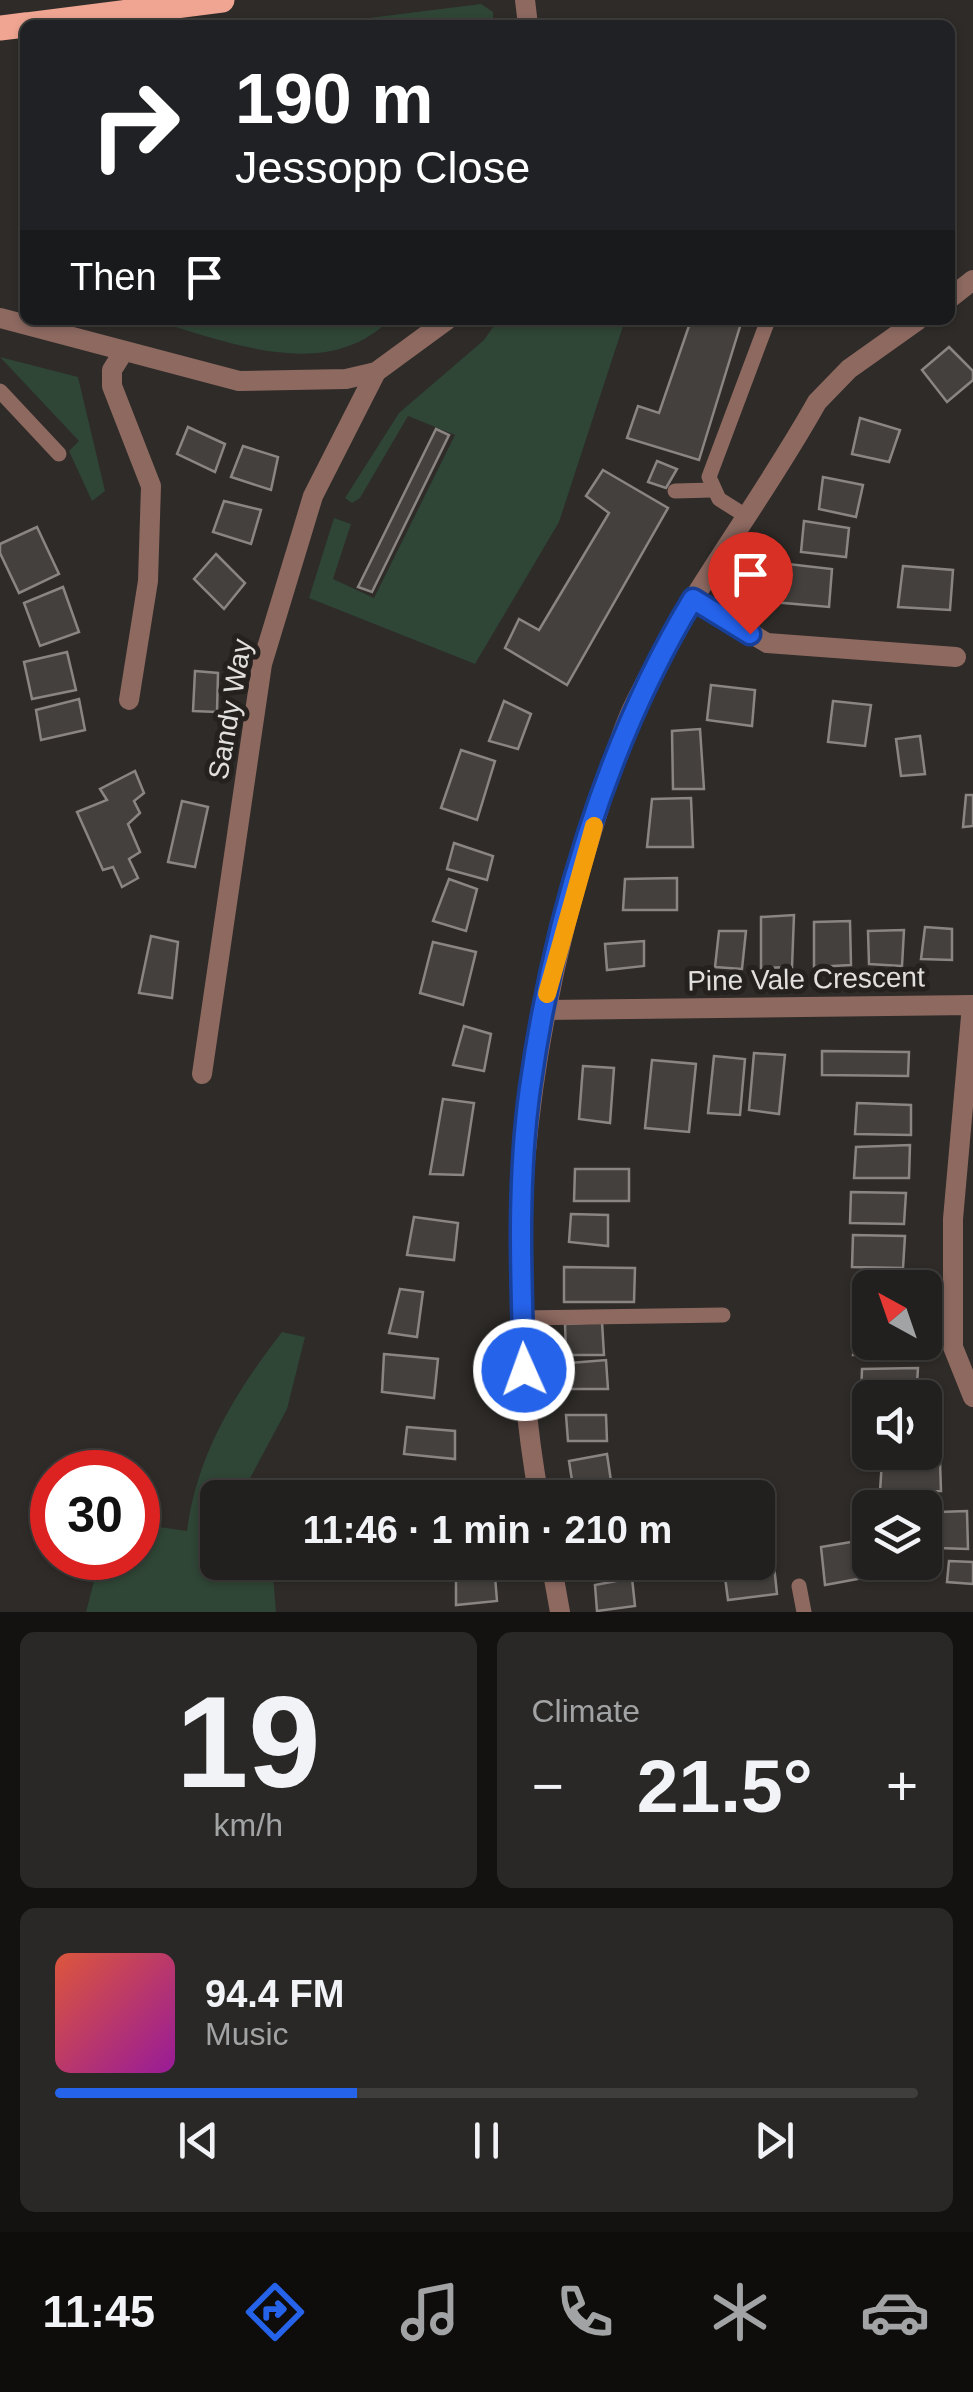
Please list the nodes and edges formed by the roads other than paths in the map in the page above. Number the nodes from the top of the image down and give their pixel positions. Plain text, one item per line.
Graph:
1 (222, 0) edge
2 (65, 20) edge
3 (26, 325) edge
4 (440, 325) edge
5 (766, 325) edge
6 (911, 325) edge
7 (124, 351) junction
8 (376, 372) junction
9 (0, 391) edge
10 (59, 454) dead end
11 (713, 490) junction
12 (675, 492) dead end
13 (746, 516) junction
14 (693, 599) junction
15 (956, 657) dead end
16 (129, 700) dead end
17 (544, 1010) junction
18 (202, 1074) dead end
19 (723, 1315) dead end
20 (522, 1318) junction
21 (973, 1397) edge
22 (538, 1480) edge
23 (554, 1580) edge
24 (800, 1586) dead end
25 (560, 1612) edge
26 (804, 1612) edge

1 - 2 main road
3 - 7 street
4 - 8 street
5 - 11 lane
6 - 13 street
7 - 8 street
7 - 16 street
8 - 18 street, Sandy Way
9 - 10 lane
11 - 12 lane
11 - 13 lane
13 - 14 street
14 - 15 street
14 - 17 street
17 - 20 street
17 - 21 street, Pine Vale Crescent
19 - 20 lane
20 - 22 street
23 - 25 street
24 - 26 lane

